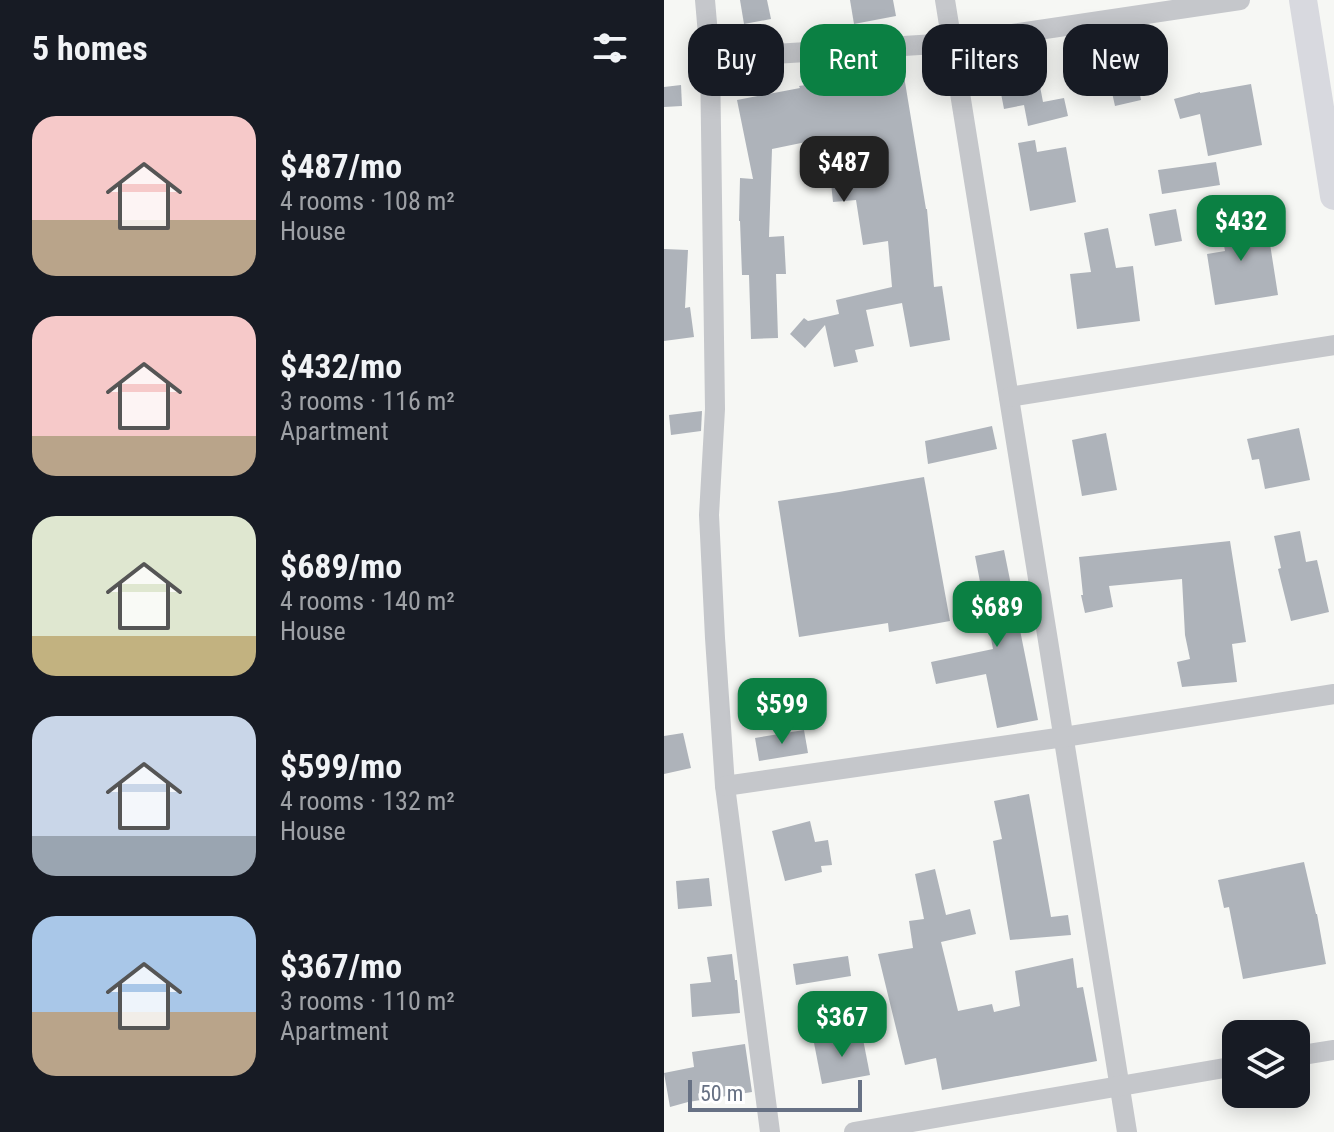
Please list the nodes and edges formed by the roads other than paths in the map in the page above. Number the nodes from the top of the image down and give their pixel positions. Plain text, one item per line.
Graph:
1 (705, 0) edge
2 (945, 0) edge
3 (1240, 0) edge
4 (1303, 0) edge
5 (707, 24) edge
6 (949, 24) edge
7 (1047, 29) edge
8 (922, 45) edge
9 (784, 53) edge
10 (711, 96) edge
11 (961, 96) edge
12 (1334, 196) edge
13 (1334, 345) edge
14 (1009, 397) junction
15 (1334, 694) edge
16 (1064, 737) junction
17 (725, 786) junction
18 (1334, 1050) edge
19 (1310, 1054) edge
20 (1222, 1068) edge
21 (1120, 1085) junction
22 (770, 1132) edge
23 (854, 1132) edge
24 (1127, 1132) edge

1 - 5 street
2 - 6 street
3 - 7 street
4 - 12 street
8 - 9 street
10 - 17 street
11 - 14 street
13 - 14 street
14 - 16 street
15 - 16 street
16 - 17 street
16 - 21 street
17 - 22 street
18 - 19 street
20 - 21 street
21 - 23 street
21 - 24 street

